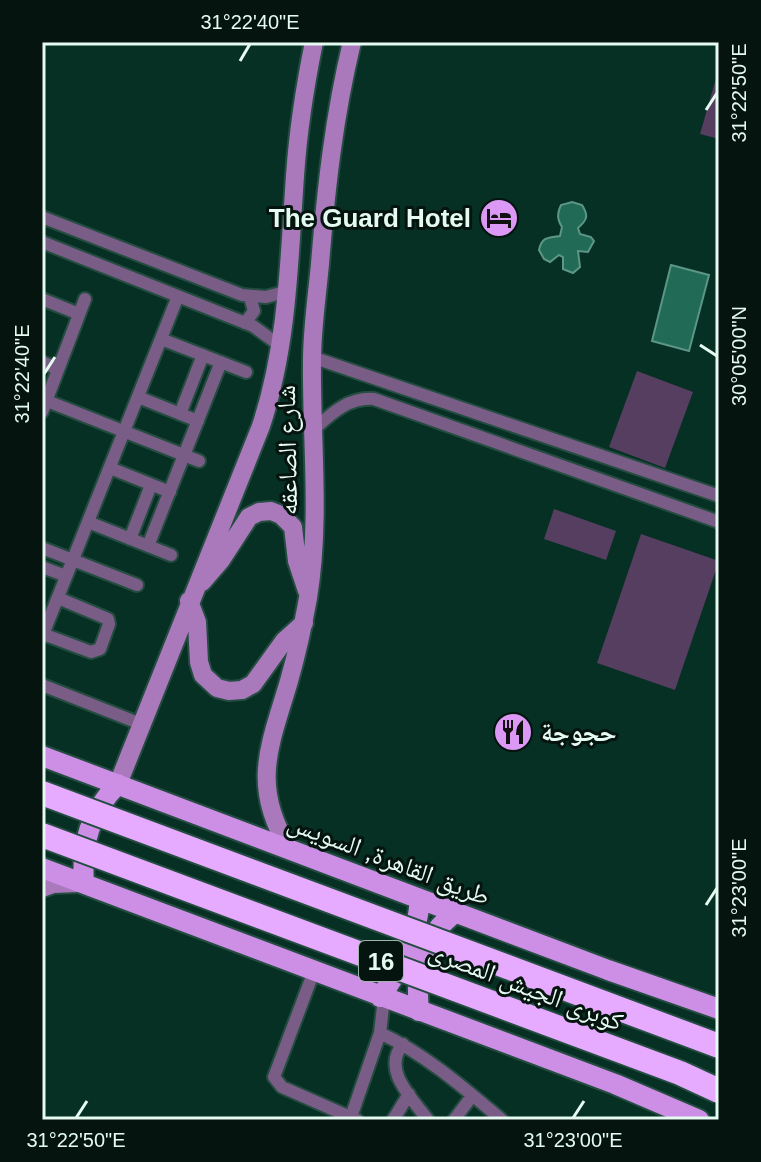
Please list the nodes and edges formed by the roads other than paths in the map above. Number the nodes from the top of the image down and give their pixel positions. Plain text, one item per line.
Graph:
1 (314, 42) edge
2 (352, 42) edge
3 (42, 217) edge
4 (42, 242) edge
5 (288, 291) junction
6 (178, 296) junction
7 (250, 297) junction
8 (42, 299) edge
9 (85, 299) dead end
10 (79, 314) junction
11 (245, 323) junction
12 (161, 339) junction
13 (282, 347) junction
14 (203, 355) junction
15 (312, 357) junction
16 (42, 362) edge
17 (221, 362) junction
18 (58, 369) junction
19 (246, 372) dead end
20 (364, 373) junction
21 (138, 397) junction
22 (364, 399) junction
23 (43, 404) edge
24 (180, 414) junction
25 (198, 421) junction
26 (312, 431) junction
27 (124, 432) junction
28 (184, 456) junction
29 (199, 461) dead end
30 (110, 468) junction
31 (151, 485) junction
32 (170, 492) junction
33 (719, 496) edge
34 (88, 522) junction
35 (719, 522) edge
36 (130, 539) junction
37 (148, 546) junction
38 (42, 548) edge
39 (171, 555) dead end
40 (73, 560) junction
41 (42, 567) edge
42 (66, 576) junction
43 (137, 585) dead end
44 (309, 594) junction
45 (192, 596) junction
46 (58, 598) junction
47 (304, 623) junction
48 (43, 635) edge
49 (42, 685) edge
50 (141, 724) junction
51 (42, 756) edge
52 (118, 784) junction
53 (42, 793) edge
54 (42, 835) edge
55 (289, 849) junction
56 (42, 868) edge
57 (84, 883) junction
58 (42, 888) edge
59 (420, 899) junction
60 (456, 912) junction
61 (314, 971) junction
62 (382, 997) junction
63 (719, 1009) edge
64 (419, 1011) junction
65 (380, 1033) junction
66 (403, 1044) junction
67 (719, 1046) edge
68 (719, 1091) edge
69 (409, 1094) junction
70 (472, 1096) junction
71 (353, 1119) edge
72 (393, 1120) edge
73 (428, 1120) edge
74 (454, 1120) edge
75 (502, 1120) edge
76 (699, 1120) edge

1 - 5 street, شارع الصاعقه
2 - 15 street, شارع الصاعقه
3 - 7 street
4 - 6 street
5 - 7 street
5 - 13 street, شارع الصاعقه
6 - 11 street
6 - 12 street
7 - 11 street
8 - 10 street
9 - 10 street
10 - 18 street
11 - 13 street
12 - 14 street
12 - 21 street
13 - 45 street, شارع الصاعقه
14 - 17 street
14 - 24 street
15 - 20 street
15 - 26 street, شارع الصاعقه
16 - 18 street
17 - 19 street
17 - 25 street
18 - 23 street
20 - 22 street
20 - 33 street
21 - 24 street
21 - 27 street
22 - 26 street
22 - 35 street
23 - 27 street
24 - 25 street
25 - 28 street
26 - 44 street, شارع الصاعقه
27 - 28 street
27 - 30 street
28 - 29 street
28 - 32 street
30 - 31 street
30 - 34 street
31 - 32 street
31 - 36 street
32 - 37 street
34 - 36 street
34 - 40 street
36 - 37 street
37 - 39 street
38 - 40 street
40 - 42 street
40 - 43 street
41 - 42 street
42 - 46 street
44 - 45 street
44 - 47 street, شارع الصاعقه
45 - 47 street
45 - 50 street, شارع الصاعقه
46 - 48 street
46 - 48 street
47 - 55 street, شارع الصاعقه
49 - 50 street
50 - 52 street, شارع الصاعقه
51 - 52 main road, طريق القاهرة, السويس
52 - 55 main road, طريق القاهرة, السويس
52 - 57 main road
53 - 67 highway, كوبرى الجيش المصرى / 16, bridge
54 - 68 highway, كوبرى الجيش المصرى / 16, bridge
55 - 59 main road, طريق القاهرة, السويس
56 - 57 main road, 16
57 - 58 street
57 - 61 main road, 16
59 - 60 main road, طريق القاهرة, السويس
59 - 62 main road, 16
60 - 63 main road, طريق القاهرة, السويس
60 - 64 main road, 16
61 - 62 main road, 16
61 - 71 street
62 - 64 main road, 16
62 - 65 street
64 - 76 main road, 16
65 - 66 street
65 - 71 street
66 - 69 street
66 - 70 street
69 - 72 street
69 - 73 street
70 - 74 street
70 - 75 street

